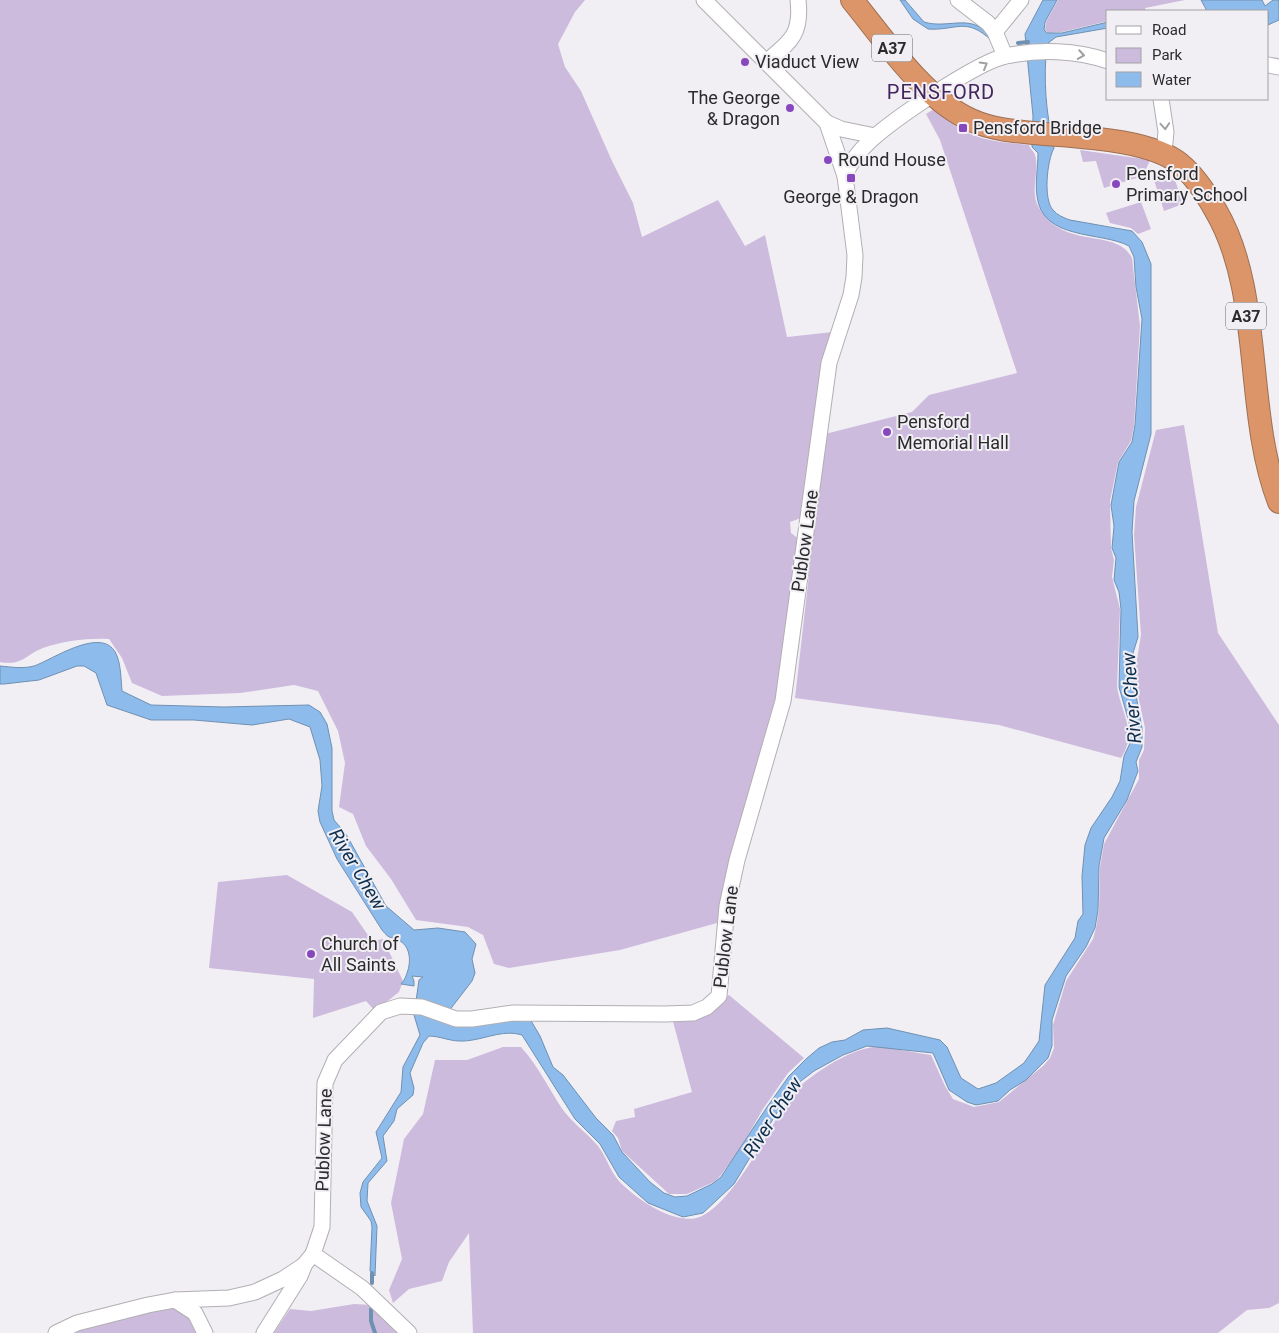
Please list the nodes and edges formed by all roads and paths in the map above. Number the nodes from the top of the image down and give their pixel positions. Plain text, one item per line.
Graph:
1 (704, 0) edge
2 (798, 0) edge
3 (852, 0) edge
4 (958, 0) edge
5 (1021, 0) edge
6 (995, 32) junction
7 (1005, 56) junction
8 (1106, 61) edge
9 (766, 62) junction
10 (934, 94) junction
11 (1161, 100) edge
12 (826, 123) junction
13 (875, 136) junction
14 (1164, 153) junction
15 (845, 176) junction
16 (1279, 502) edge
17 (309, 1259) junction
18 (175, 1300) junction
19 (56, 1333) edge
20 (205, 1333) edge
21 (264, 1333) edge
22 (409, 1333) edge

1 - 9 street
2 - 9 street
3 - 10 highway, A37
4 - 6 street
5 - 6 street
6 - 7 street
7 -> 8 street
10 -> 7 street
9 - 12 street
10 - 13 street
10 - 14 highway, A37
11 -> 14 street
12 - 13 street
12 - 15 street
13 - 15 street
14 - 16 highway, A37
15 - 17 street, Publow Lane
17 - 18 street
17 - 21 street, Publow Lane
17 - 22 street
18 - 19 street
18 - 20 street

